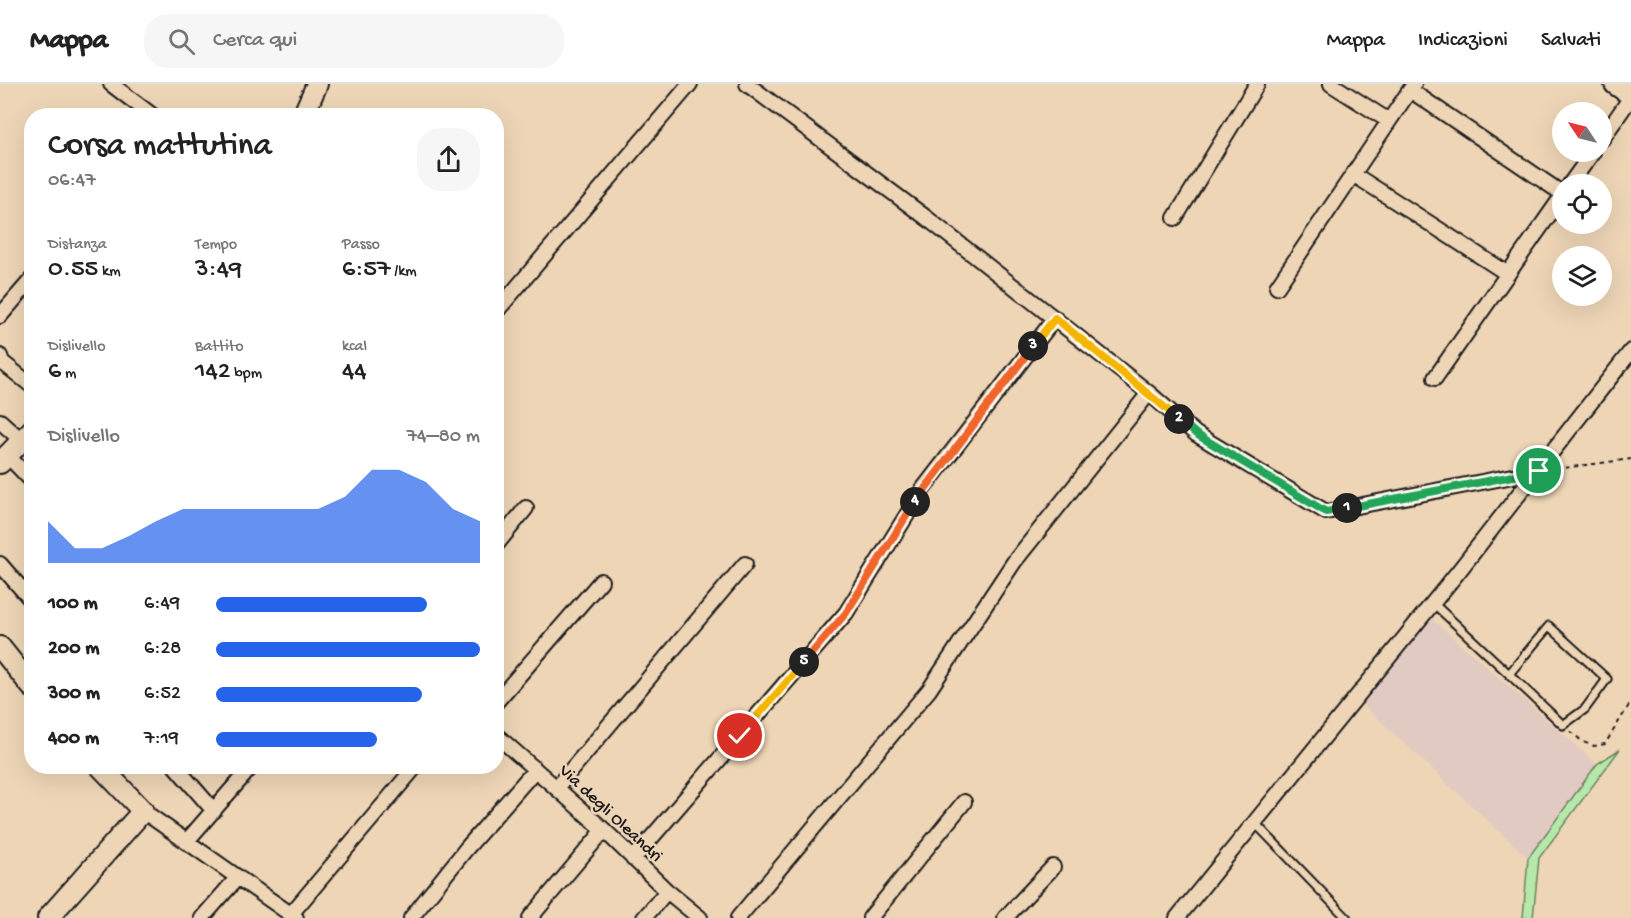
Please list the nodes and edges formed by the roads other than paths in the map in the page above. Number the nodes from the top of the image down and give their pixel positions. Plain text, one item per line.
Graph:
1 (111, 84) edge
2 (317, 84) edge
3 (690, 84) edge
4 (747, 84) edge
5 (1257, 84) edge
6 (1331, 84) edge
7 (1614, 84) edge
8 (1412, 87) edge
9 (1631, 96) edge
10 (142, 108) edge
11 (306, 108) edge
12 (1389, 121) junction
13 (1612, 124) edge
14 (1353, 174) junction
15 (1552, 187) edge
16 (1552, 211) edge
17 (1175, 218) dead end
18 (1508, 274) junction
19 (1277, 287) dead end
20 (24, 288) edge
21 (504, 303) edge
22 (0, 316) edge
23 (1055, 318) junction
24 (1631, 351) edge
25 (0, 356) edge
26 (1435, 378) dead end
27 (24, 380) edge
28 (1149, 393) junction
29 (0, 421) edge
30 (24, 434) edge
31 (24, 437) edge
32 (4, 459) edge
33 (1539, 471) junction
34 (24, 475) edge
35 (526, 508) dead end
36 (504, 535) edge
37 (0, 564) edge
38 (745, 564) dead end
39 (601, 581) dead end
40 (24, 592) edge
41 (1433, 603) junction
42 (0, 647) edge
43 (1509, 674) junction
44 (24, 677) edge
45 (504, 693) edge
46 (504, 742) edge
47 (535, 770) junction
48 (108, 774) edge
49 (182, 774) edge
50 (245, 774) edge
51 (409, 774) edge
52 (556, 788) junction
53 (964, 802) dead end
54 (143, 811) junction
55 (214, 811) junction
56 (1255, 823) junction
57 (604, 830) junction
58 (186, 842) junction
59 (633, 859) junction
60 (1053, 867) dead end
61 (238, 877) junction
62 (667, 891) junction
63 (294, 916) edge
64 (48, 918) edge
65 (202, 918) edge
66 (411, 918) edge
67 (530, 918) edge
68 (644, 918) edge
69 (700, 918) edge
70 (738, 918) edge
71 (870, 918) edge
72 (1005, 918) edge
73 (1177, 918) edge
74 (1347, 918) edge

1 - 10 street
2 - 11 street
3 - 21 street
4 - 23 street
5 - 17 street
6 - 12 street
7 - 9 street
8 - 12 street
8 - 15 street
9 - 13 street
12 - 14 street
14 - 18 street
14 - 19 street
16 - 18 street
18 - 26 street
20 - 22 street
23 - 28 street
23 - 59 street
24 - 33 street
25 - 27 street
28 - 33 street
28 - 70 street
29 - 30 street
31 - 32 street
32 - 34 street
33 - 41 street
35 - 36 street
37 - 40 street
38 - 52 street
39 - 45 street
41 - 43 lane
41 - 56 street
42 - 44 street
43 - 43 lane
46 - 47 street, Via degli Oleandri
47 - 52 street, Via degli Oleandri
47 - 66 street
48 - 54 street
49 - 55 street
50 - 55 street
51 - 63 street
52 - 57 street, Via degli Oleandri
53 - 71 street
54 - 58 street
54 - 64 street
55 - 58 street
56 - 73 street
56 - 74 lane
57 - 59 street, Via degli Oleandri
57 - 67 street
58 - 61 street
59 - 62 street, Via degli Oleandri
60 - 72 street
61 - 63 street
61 - 65 street
62 - 68 street
62 - 69 street, Via degli Oleandri

